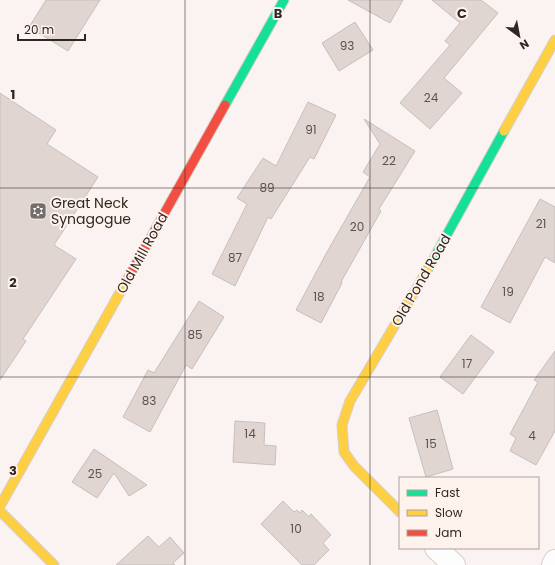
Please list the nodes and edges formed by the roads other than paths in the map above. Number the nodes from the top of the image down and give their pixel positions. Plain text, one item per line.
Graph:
1 (284, 0) edge
2 (555, 40) edge
3 (0, 506) edge
4 (0, 511) edge
5 (399, 511) edge
6 (437, 549) edge
7 (555, 561) edge
8 (54, 565) edge
9 (454, 565) edge
10 (552, 565) edge

1 - 3 street, Old Mill Road
2 - 5 street, Old Pond Road
4 - 8 street
6 - 9 street
7 - 10 street

